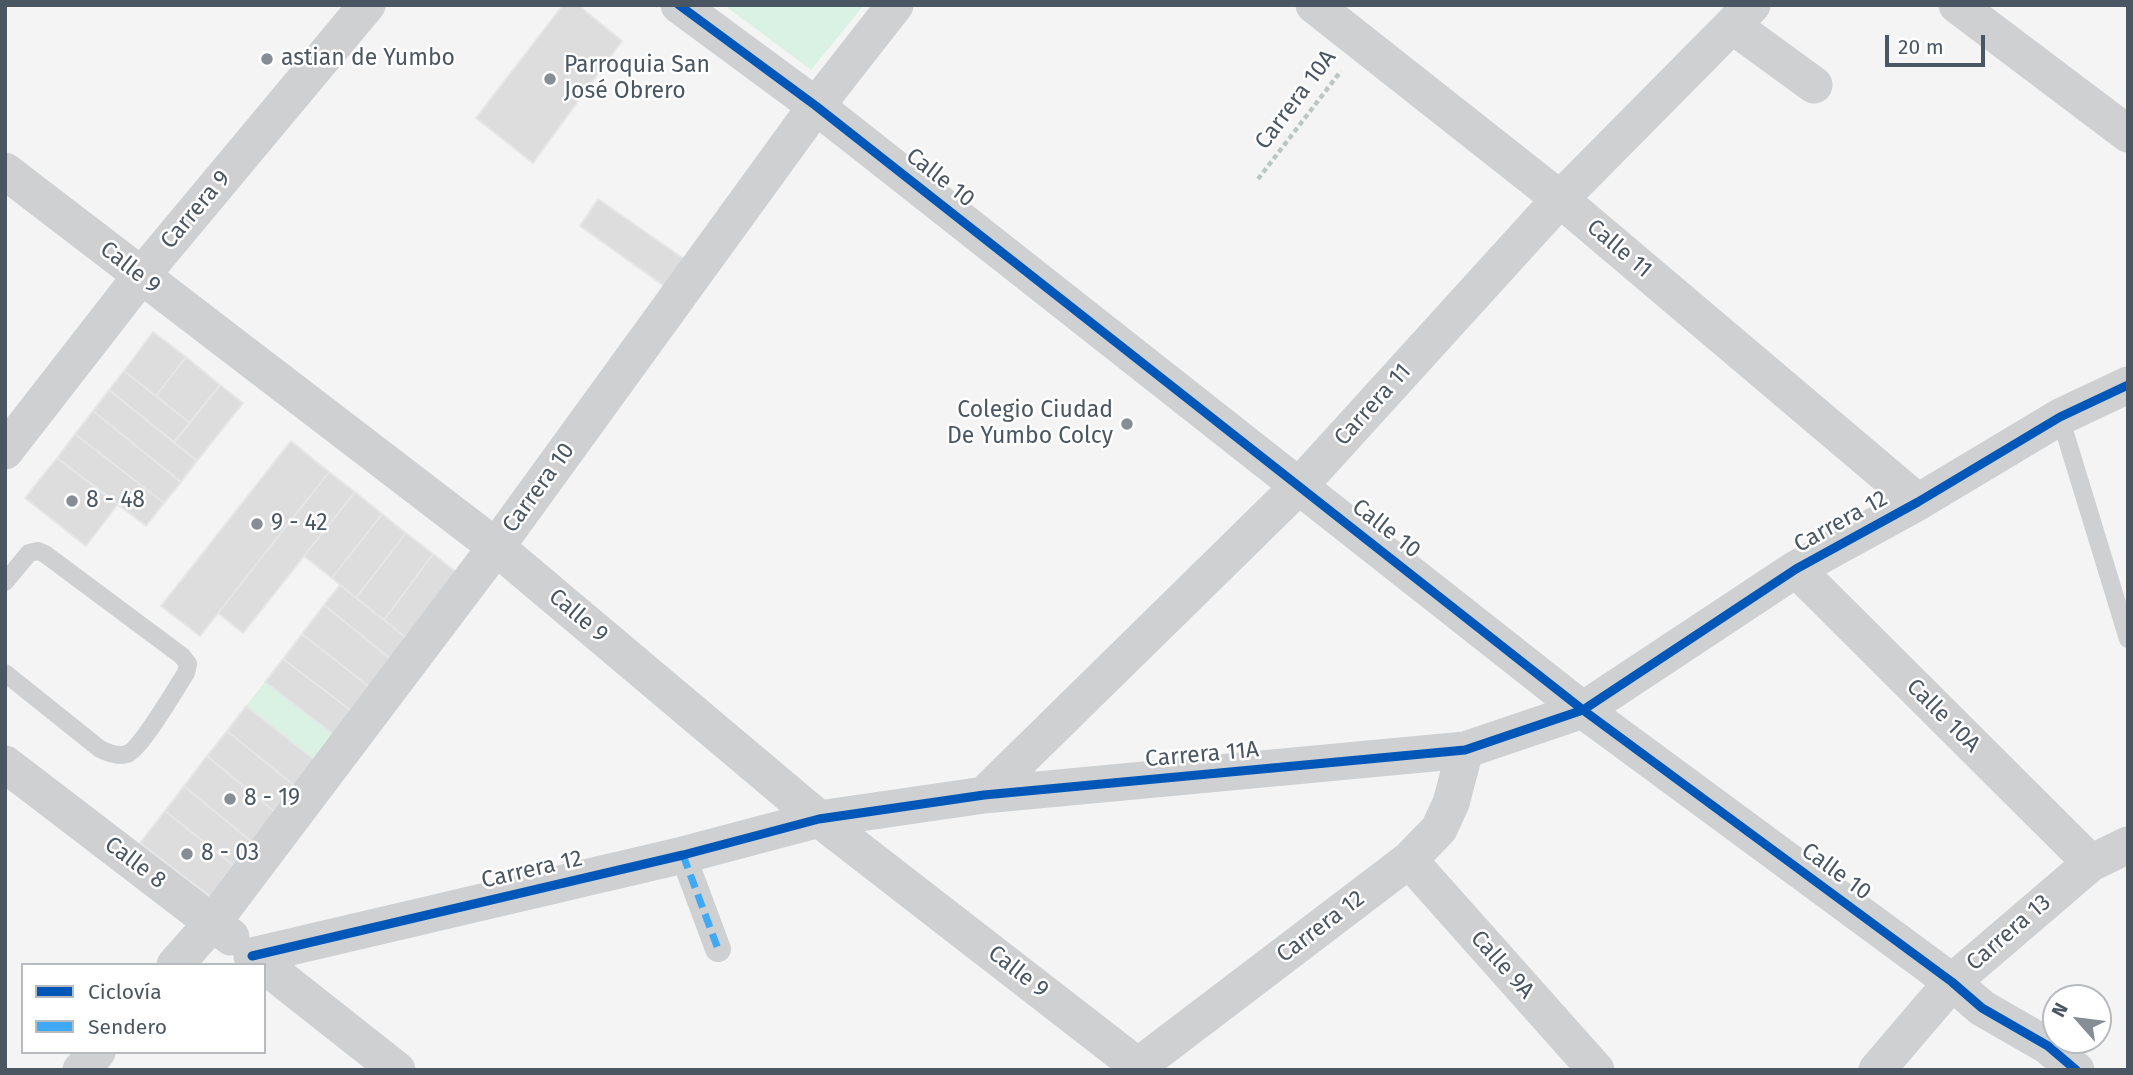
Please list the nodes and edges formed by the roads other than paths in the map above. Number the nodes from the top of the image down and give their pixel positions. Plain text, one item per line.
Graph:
1 (367, 5) edge
2 (679, 5) edge
3 (895, 5) edge
4 (1314, 5) edge
5 (1956, 5) edge
6 (1743, 16) edge
7 (1814, 85) dead end
8 (816, 106) junction
9 (2128, 134) edge
10 (5, 171) edge
11 (1560, 199) junction
12 (141, 276) junction
13 (2128, 385) edge
14 (2060, 417) junction
15 (5, 452) edge
16 (1300, 485) junction
17 (1918, 502) junction
18 (496, 547) junction
19 (1796, 569) junction
20 (5, 582) edge
21 (2128, 639) edge
22 (5, 673) edge
23 (1583, 710) junction
24 (1465, 750) junction
25 (5, 764) edge
26 (984, 795) junction
27 (819, 819) junction
28 (2128, 845) edge
29 (683, 855) junction
30 (1409, 860) junction
31 (2091, 863) junction
32 (213, 922) junction
33 (718, 949) dead end
34 (260, 962) edge
35 (177, 963) edge
36 (266, 967) edge
37 (1952, 982) junction
38 (95, 1054) edge
39 (1138, 1068) edge
40 (81, 1070) edge
41 (397, 1070) edge
42 (1596, 1070) edge
43 (1877, 1070) edge
44 (2076, 1070) edge

1 - 12 street, Carrera 9
2 - 8 street, Calle 10
3 - 8 street, Carrera 10
4 - 11 street, Calle 11
5 - 9 street
6 - 7 street
6 - 11 street, Carrera 11
8 - 16 street, Calle 10
8 - 18 street, Carrera 10
10 - 12 street, Calle 9
11 - 16 street, Carrera 11
11 - 17 street, Calle 11
12 - 15 street, Carrera 9
12 - 18 street, Calle 9
13 - 14 street, Carrera 12
14 - 17 street, Carrera 12
14 - 21 lane
16 - 23 street, Calle 10
16 - 26 street, Carrera 11
17 - 19 street, Carrera 12
18 - 27 street, Calle 9
18 - 32 street, Carrera 10
19 - 23 street, Carrera 12
19 - 31 street, Calle 10A
20 - 22 lane
23 - 24 street, Carrera 11A
23 - 37 street, Calle 10
24 - 26 street, Carrera 11A
24 - 30 street, Carrera 12
25 - 32 street, Calle 8
26 - 27 street, Carrera 11A
27 - 29 street, Carrera 12
27 - 39 street, Calle 9
28 - 31 street, Carrera 13
29 - 33 street
29 - 34 street, Carrera 12
30 - 39 street, Carrera 12
30 - 42 street, Calle 9A
31 - 37 street, Carrera 13
32 - 34 street, Calle 8
32 - 35 street, Carrera 10
36 - 41 street, Calle 8
37 - 43 street, Carrera 13
37 - 44 street, Calle 10
38 - 40 street

